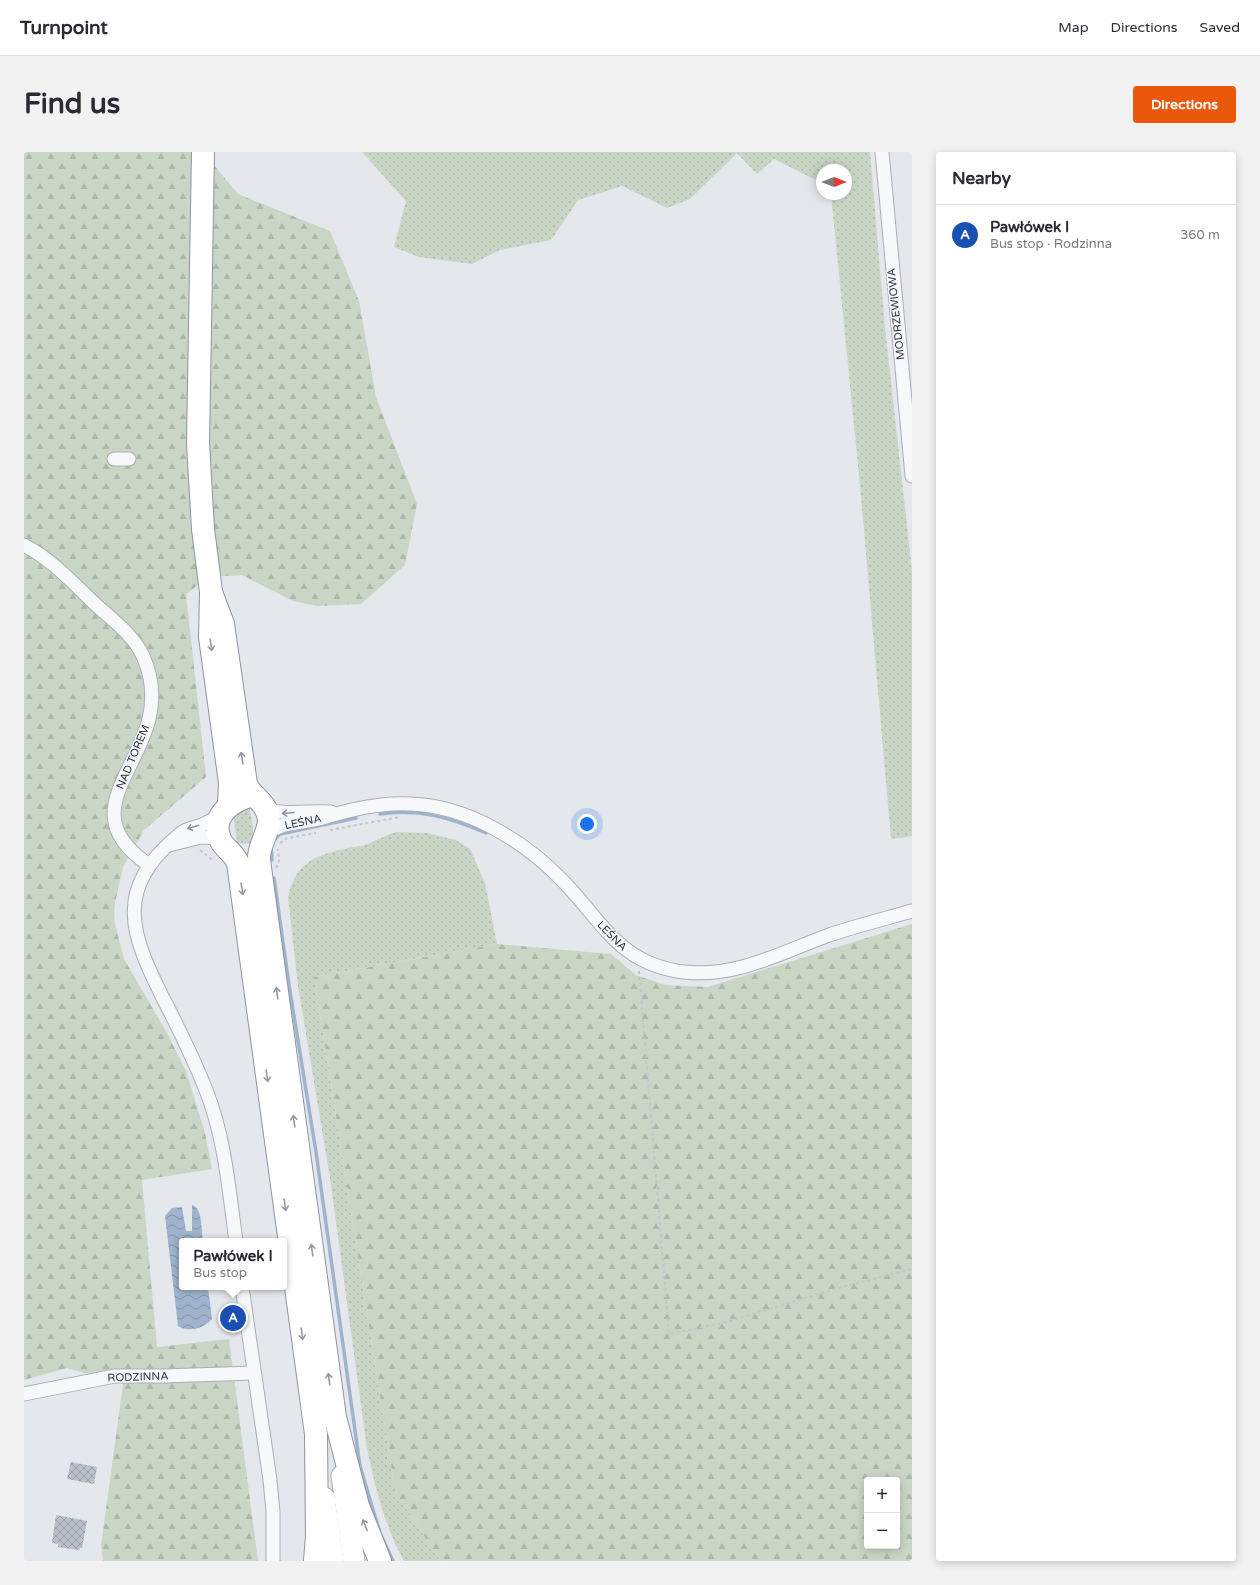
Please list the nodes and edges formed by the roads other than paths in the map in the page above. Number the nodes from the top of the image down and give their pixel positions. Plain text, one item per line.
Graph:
1 (203, 152) edge
2 (882, 152) edge
3 (910, 438) edge
4 (114, 458) dead end
5 (128, 459) dead end
6 (912, 476) edge
7 (24, 545) edge
8 (211, 592) junction
9 (260, 802) junction
10 (225, 810) junction
11 (339, 812) junction
12 (264, 837) junction
13 (169, 845) junction
14 (223, 851) junction
15 (149, 866) junction
16 (912, 911) edge
17 (236, 1238) edge
18 (242, 1290) edge
19 (254, 1373) junction
20 (24, 1394) edge
21 (335, 1417) junction
22 (316, 1434) junction
23 (274, 1561) edge
24 (315, 1561) edge
25 (333, 1561) edge
26 (354, 1561) edge
27 (380, 1561) edge

1 - 8 highway
2 - 3 street, MODRZEWIOWA
3 - 6 street, MODRZEWIOWA
4 - 5 street
7 - 15 street, NAD TOREM
9 -> 8 highway
8 -> 10 highway
9 - 10 highway
11 -> 9 street, LEŚNA
9 - 12 highway
10 -> 13 street
10 - 14 highway
11 - 12 street, LEŚNA
11 - 16 street, LEŚNA
12 - 14 highway
21 -> 12 highway
13 - 14 street
13 - 15 street
14 -> 22 highway
15 - 17 street
18 - 19 street
19 - 20 street, RODZINNA
19 - 23 street
21 - 26 main road
27 -> 21 highway
22 - 24 highway
22 - 25 main road

